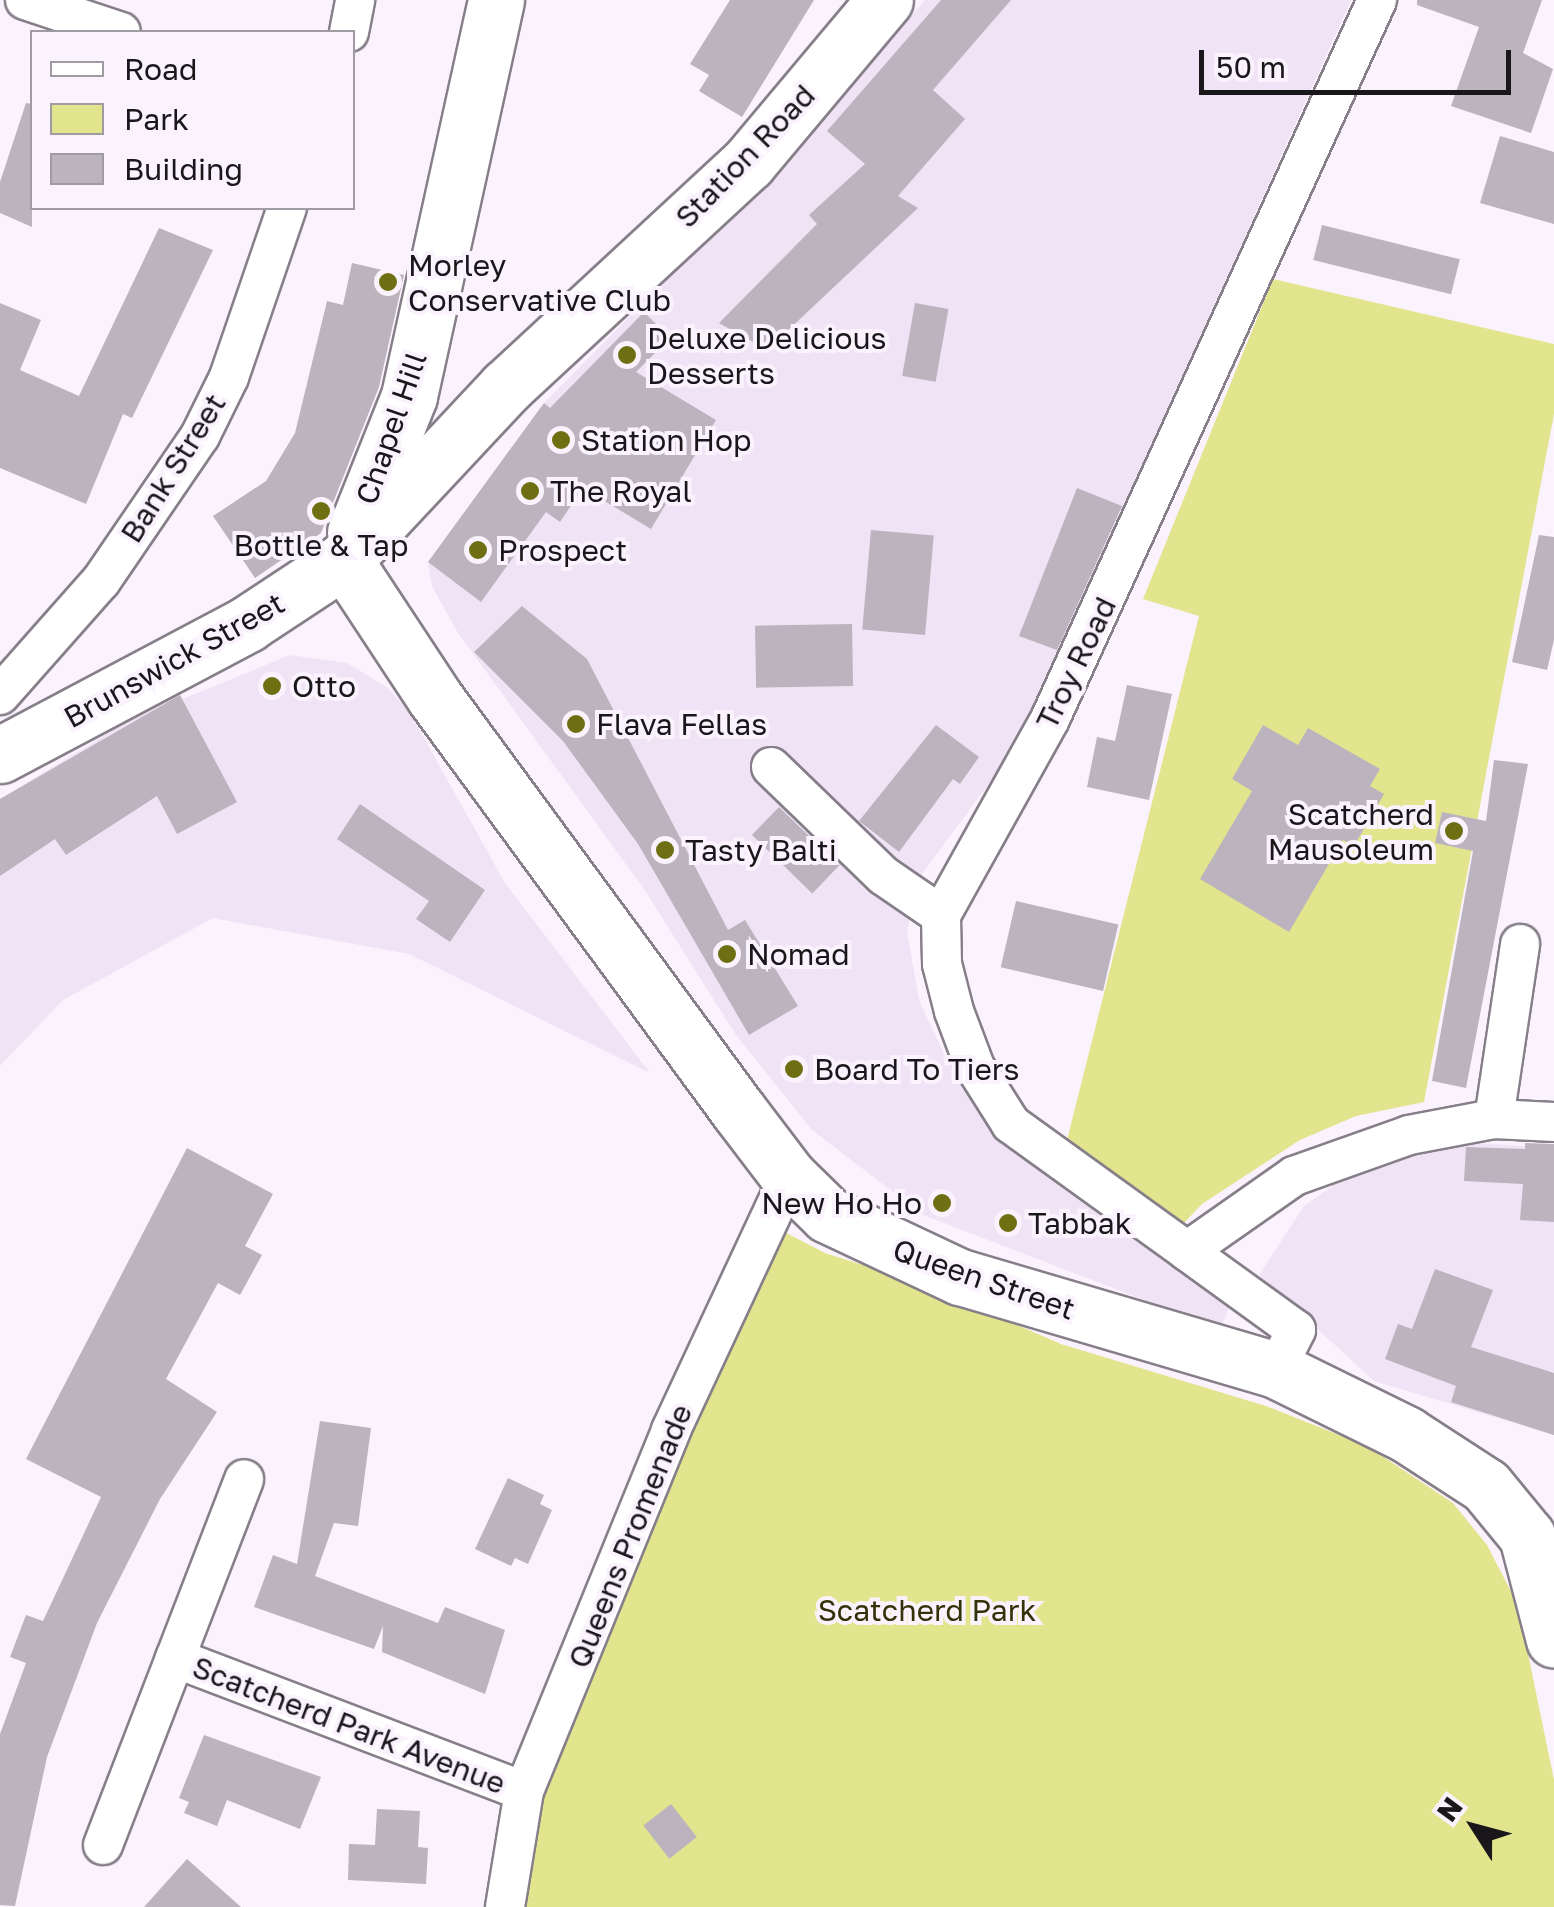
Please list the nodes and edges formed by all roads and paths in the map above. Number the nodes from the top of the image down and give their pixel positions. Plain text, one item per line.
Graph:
1 (25, 0) edge
2 (356, 0) edge
3 (496, 0) edge
4 (885, 0) edge
5 (1376, 0) edge
6 (115, 30) edge
7 (348, 30) edge
8 (286, 210) edge
9 (344, 560) junction
10 (0, 696) edge
11 (0, 755) edge
12 (771, 767) dead end
13 (941, 915) junction
14 (1520, 944) dead end
15 (1494, 1119) junction
16 (1554, 1122) edge
17 (788, 1177) junction
18 (1187, 1251) junction
19 (1276, 1370) junction
20 (244, 1479) dead end
21 (1540, 1532) edge
22 (1554, 1640) edge
23 (174, 1658) junction
24 (524, 1792) junction
25 (103, 1845) dead end
26 (505, 1907) edge

1 - 6 street
2 - 7 street
3 - 9 main road, Chapel Hill
4 - 9 main road, Station Road
5 - 13 street, Troy Road
8 - 10 street, Bank Street
9 - 11 main road, Brunswick Street
9 - 17 main road, Queen Street
12 - 13 street
13 - 18 street, Troy Road
14 - 15 street
15 - 16 street
15 - 18 street
17 - 19 main road, Queen Street
17 - 24 street, Queens Promenade
18 - 19 street, Troy Road
19 - 21 main road, Queen Street
20 - 23 street, Scatcherd Park Avenue
21 - 22 main road
23 - 24 street, Scatcherd Park Avenue
23 - 25 street, Scatcherd Park Avenue
24 - 26 street, Queens Promenade

